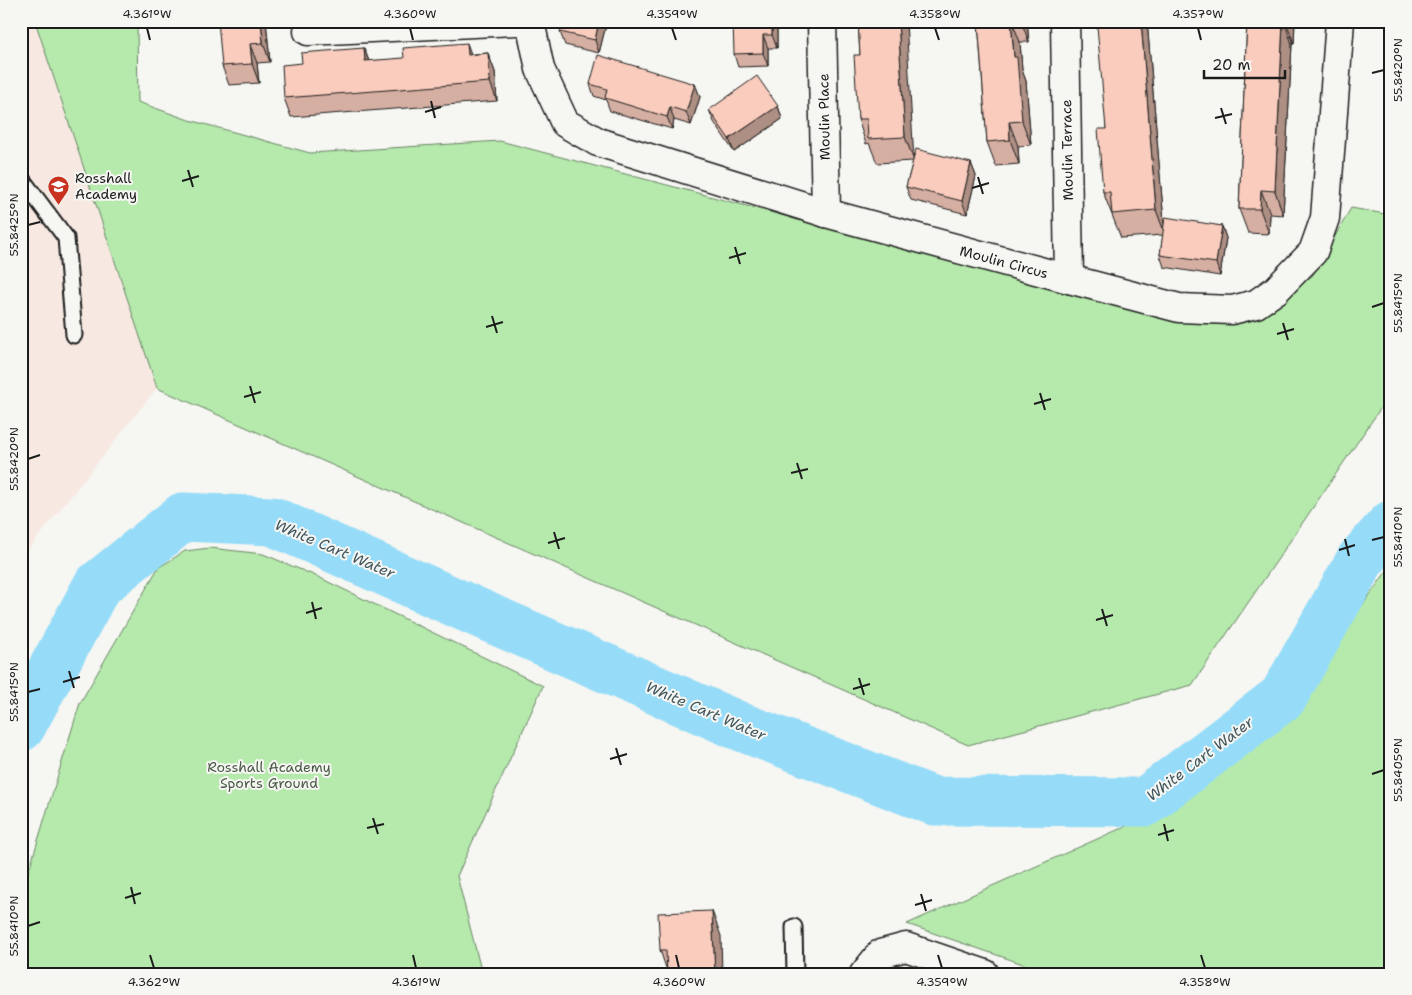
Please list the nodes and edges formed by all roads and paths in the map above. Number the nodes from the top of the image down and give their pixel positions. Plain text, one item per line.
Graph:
1 (516, 21) edge
2 (530, 21) edge
3 (822, 21) edge
4 (1065, 21) edge
5 (1340, 21) edge
6 (307, 36) edge
7 (21, 178) edge
8 (826, 213) junction
9 (1069, 279) junction
10 (74, 335) dead end
11 (794, 927) dead end
12 (795, 974) edge
13 (864, 974) edge
14 (985, 974) edge

1 - 6 street
2 - 8 street, Moulin Circus
3 - 8 street, Moulin Place
4 - 9 street, Moulin Terrace
5 - 9 street, Moulin Circus
7 - 10 lane
8 - 9 street, Moulin Circus
11 - 12 lane
13 - 14 street

